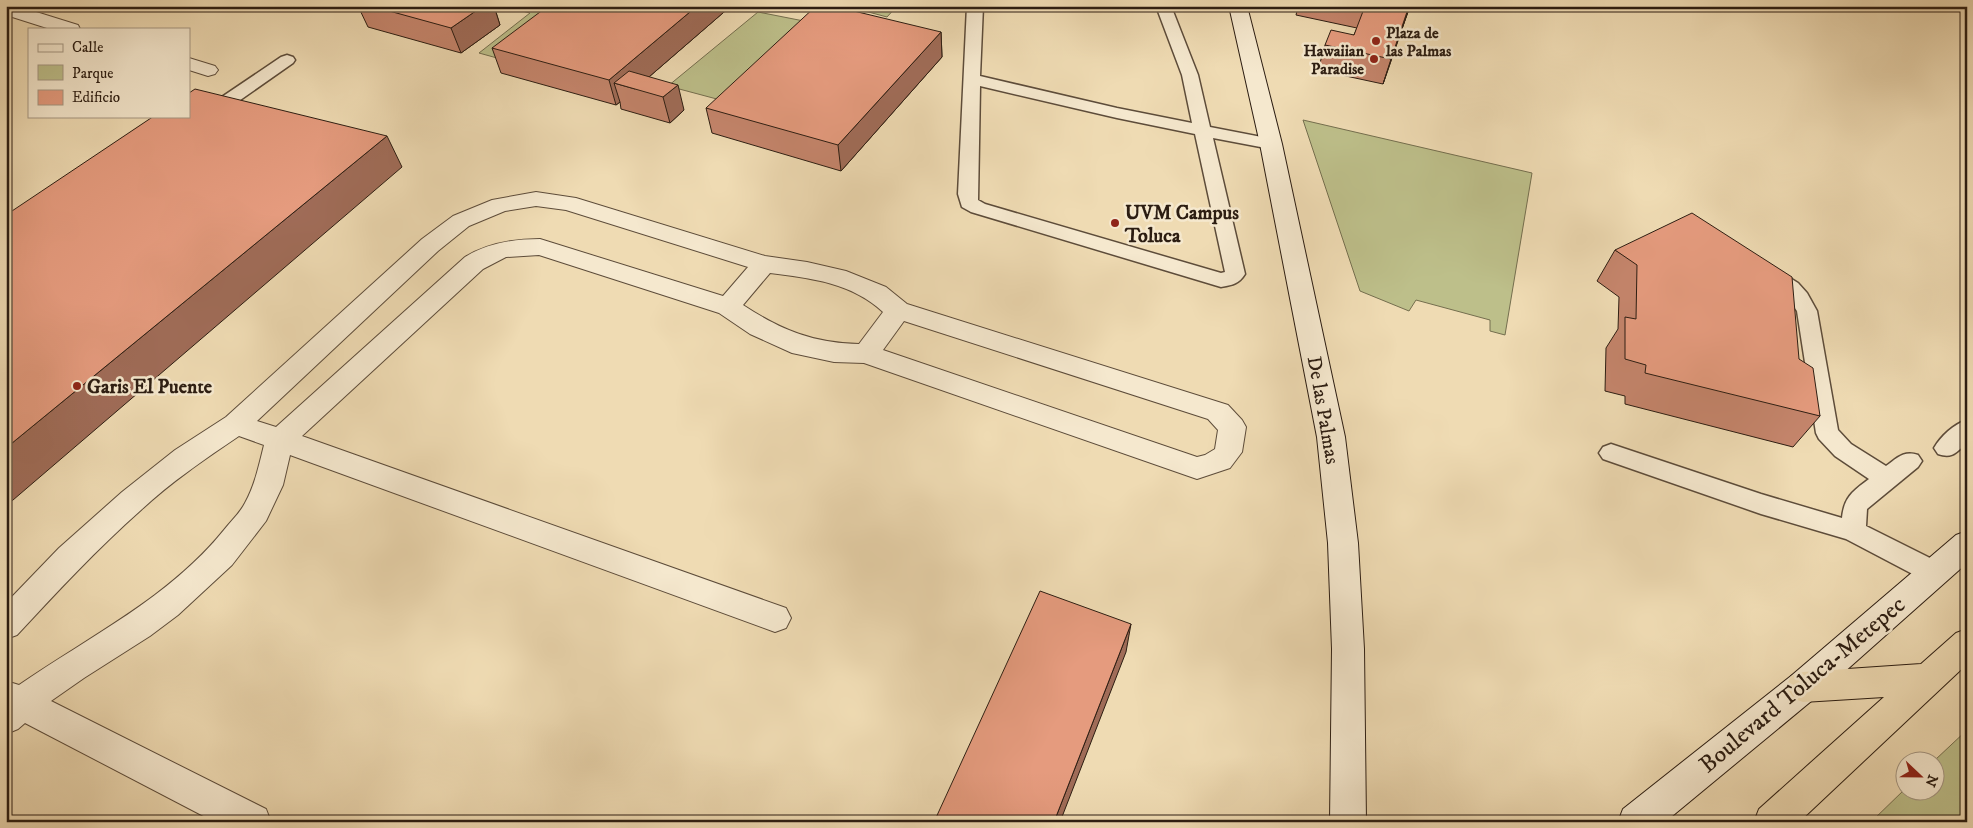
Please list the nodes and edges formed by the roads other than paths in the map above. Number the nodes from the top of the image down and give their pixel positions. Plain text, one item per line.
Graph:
1 (975, 6) edge
2 (1163, 6) edge
3 (1238, 6) edge
4 (6, 9) edge
5 (68, 28) edge
6 (286, 60) dead end
7 (972, 79) junction
8 (190, 127) edge
9 (1203, 131) junction
10 (1271, 144) junction
11 (764, 264) junction
12 (1750, 264) edge
13 (728, 307) junction
14 (898, 310) junction
15 (866, 354) junction
16 (236, 424) junction
17 (1967, 429) edge
18 (280, 440) junction
19 (1946, 448) dead end
20 (1611, 453) dead end
21 (1910, 461) dead end
22 (1886, 478) junction
23 (1853, 531) junction
24 (1967, 544) edge
25 (1933, 572) junction
26 (774, 618) dead end
27 (6, 625) edge
28 (1967, 643) edge
29 (1926, 679) junction
30 (1803, 686) junction
31 (11, 705) edge
32 (253, 822) edge
33 (1348, 822) edge
34 (1636, 822) edge
35 (1772, 822) edge

1 - 7 lane
2 - 9 lane
3 - 10 street, De las Palmas
4 - 5 street
6 - 8 lane
7 - 9 lane
7 - 9 lane
9 - 10 lane
10 - 33 street, De las Palmas
11 - 13 street
11 - 14 street
11 - 16 street
12 - 22 lane
13 - 15 street
13 - 18 street
14 - 15 street
14 - 15 street
16 - 18 street
16 - 27 street
17 - 19 lane
18 - 26 street
18 - 31 street
20 - 23 lane
21 - 22 lane
22 - 23 lane
23 - 25 lane
24 - 25 street, Boulevard Toluca-Metepec
25 - 30 street, Boulevard Toluca-Metepec
28 - 29 highway
29 - 30 highway
29 - 35 highway
30 - 34 street, Boulevard Toluca-Metepec
31 - 32 street

